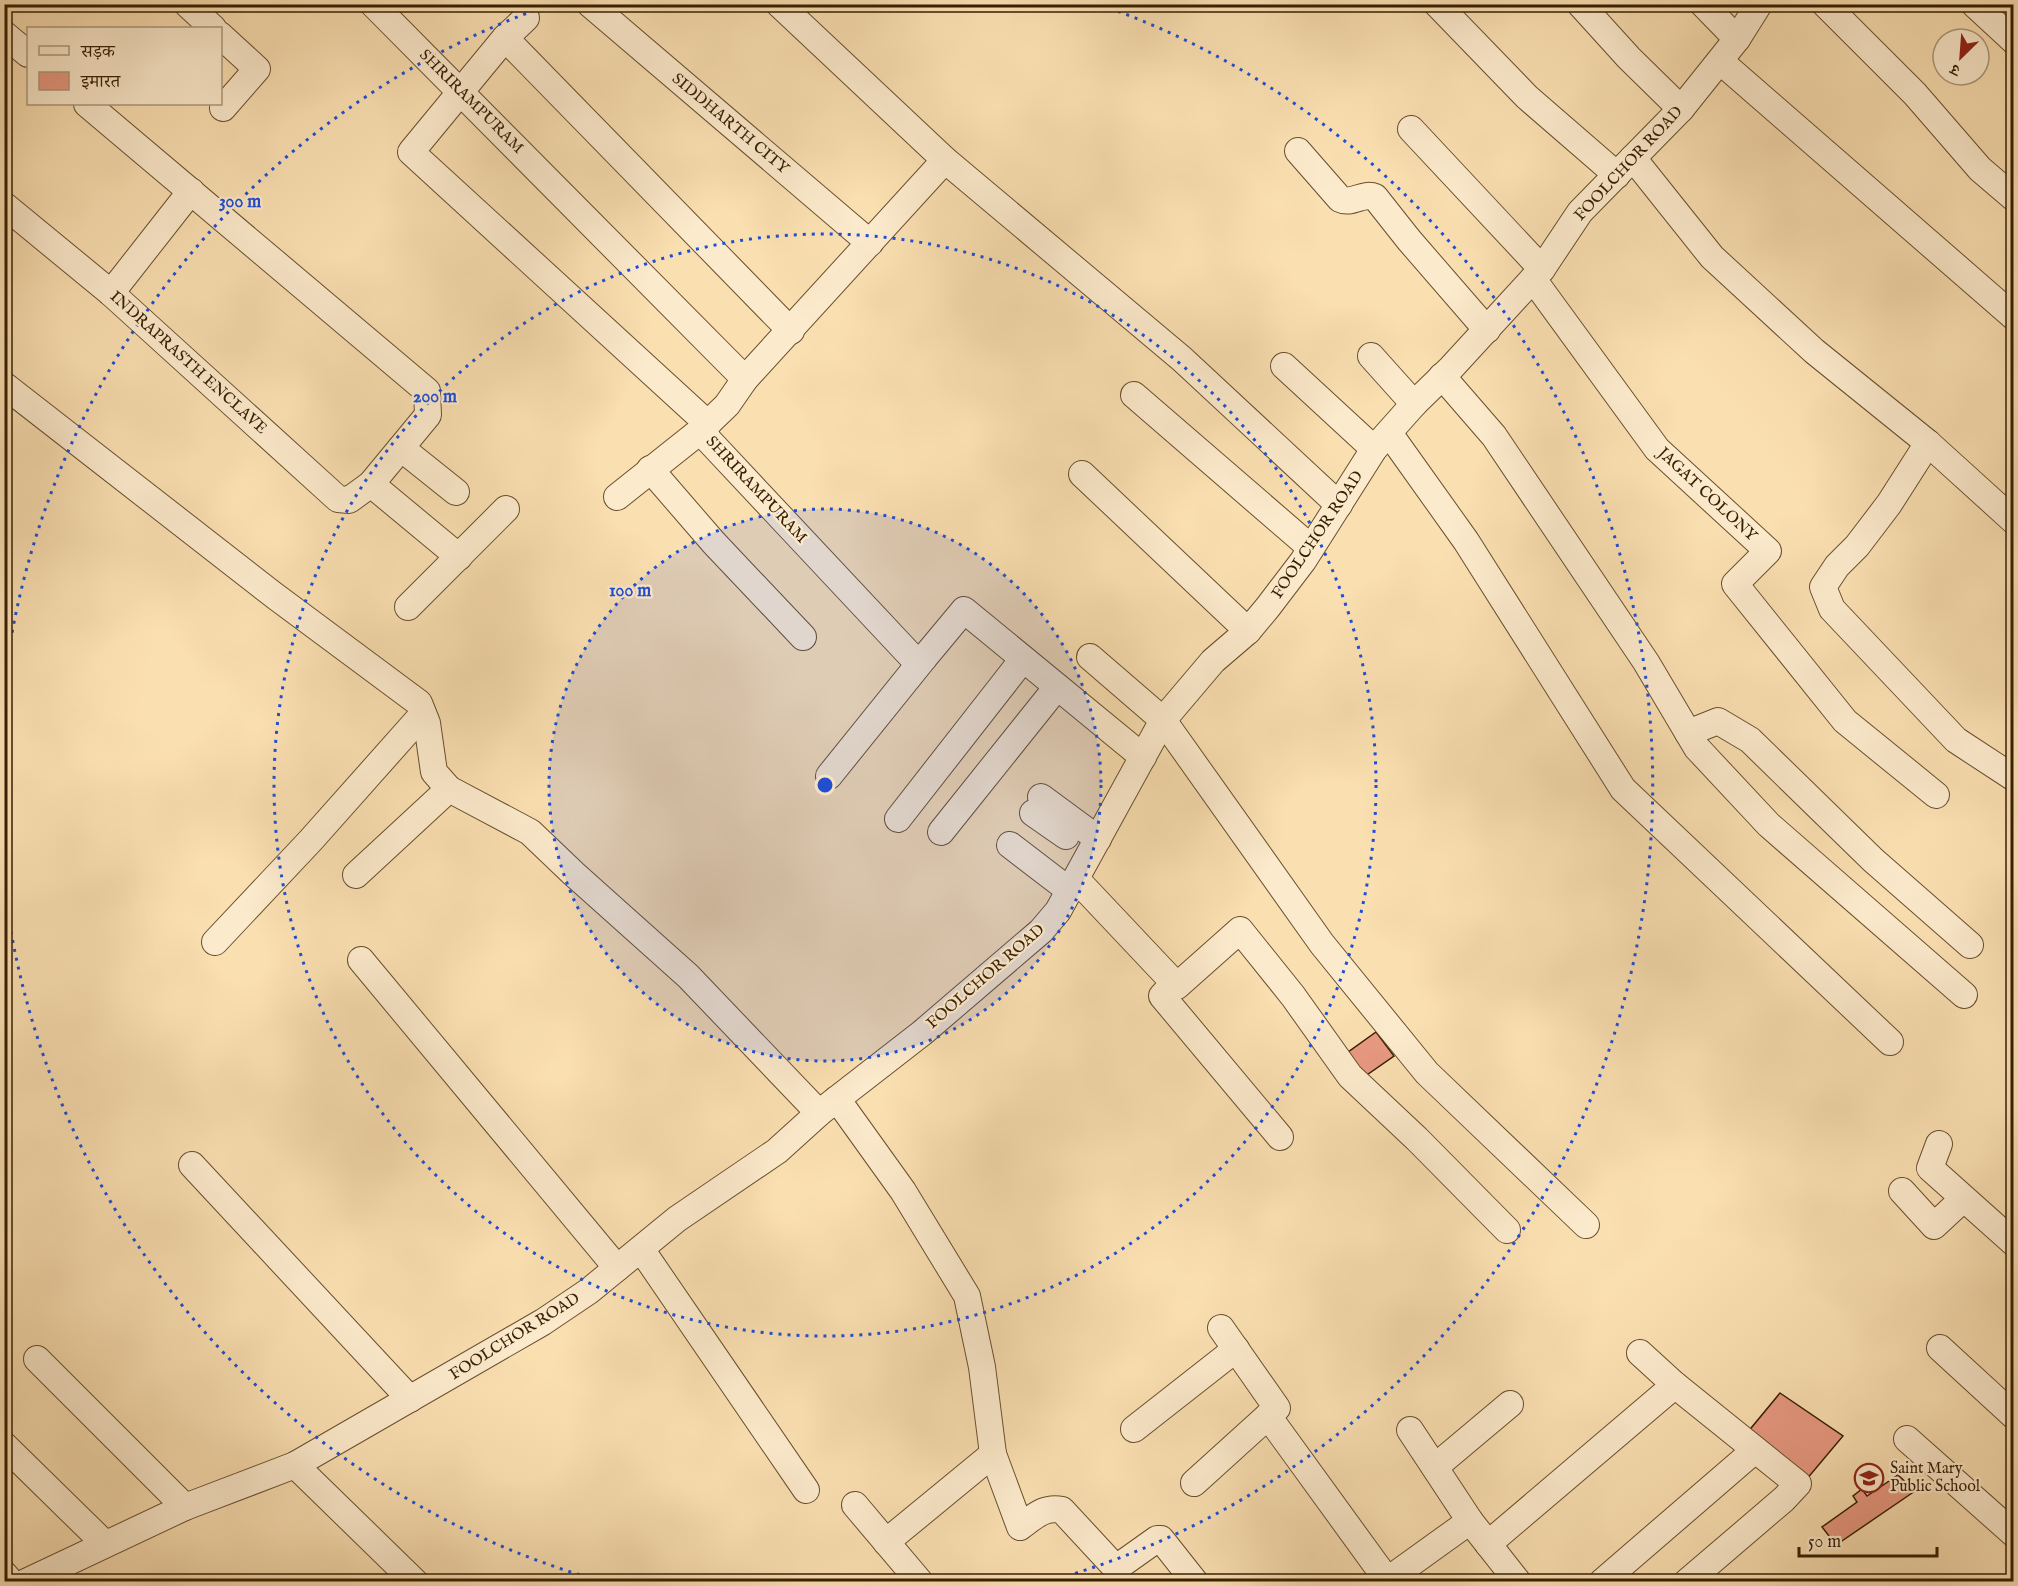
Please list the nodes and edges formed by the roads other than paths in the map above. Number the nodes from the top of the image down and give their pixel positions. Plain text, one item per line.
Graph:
1 (187, 4) edge
2 (373, 4) edge
3 (590, 4) edge
4 (779, 4) edge
5 (1437, 4) edge
6 (1580, 4) edge
7 (1703, 4) edge
8 (1759, 4) edge
9 (1825, 4) edge
10 (1974, 4) edge
11 (526, 18) dead end
12 (212, 27) edge
13 (4, 34) edge
14 (222, 37) edge
15 (505, 38) junction
16 (1737, 39) junction
17 (2013, 41) edge
18 (27, 53) edge
19 (1720, 61) junction
20 (461, 91) junction
21 (88, 105) edge
22 (223, 108) dead end
23 (1681, 109) junction
24 (1411, 129) dead end
25 (1298, 151) dead end
26 (945, 160) junction
27 (1625, 166) junction
28 (191, 191) junction
29 (2013, 198) edge
30 (4, 205) edge
31 (870, 243) junction
32 (1538, 274) junction
33 (111, 292) junction
34 (2013, 317) edge
35 (1487, 330) junction
36 (791, 331) junction
37 (1371, 357) dead end
38 (1284, 366) dead end
39 (1442, 376) junction
40 (745, 379) junction
41 (4, 385) edge
42 (1134, 394) dead end
43 (1413, 404) junction
44 (704, 427) junction
45 (1382, 441) junction
46 (1928, 444) junction
47 (401, 448) junction
48 (650, 469) junction
49 (1082, 474) dead end
50 (371, 484) junction
51 (456, 492) dead end
52 (617, 497) dead end
53 (1339, 505) junction
54 (506, 509) dead end
55 (2013, 521) edge
56 (1311, 548) junction
57 (459, 557) junction
58 (408, 607) dead end
59 (1248, 631) junction
60 (803, 637) dead end
61 (1090, 657) dead end
62 (924, 658) junction
63 (1023, 659) junction
64 (1057, 687) junction
65 (423, 714) junction
66 (1163, 720) junction
67 (1688, 733) junction
68 (1143, 757) junction
69 (829, 776) dead end
70 (2013, 778) edge
71 (449, 789) junction
72 (1936, 795) dead end
73 (1037, 805) dead end
74 (898, 819) dead end
75 (941, 832) dead end
76 (1010, 845) dead end
77 (1094, 847) junction
78 (356, 875) dead end
79 (1073, 886) junction
80 (215, 942) dead end
81 (1970, 945) dead end
82 (361, 960) dead end
83 (1174, 983) junction
84 (1964, 995) dead end
85 (1890, 1042) dead end
86 (828, 1106) junction
87 (1280, 1137) dead end
88 (1939, 1144) dead end
89 (192, 1165) dead end
90 (1902, 1191) dead end
91 (1963, 1199) junction
92 (1586, 1225) dead end
93 (1507, 1230) dead end
94 (2013, 1243) edge
95 (641, 1249) junction
96 (617, 1268) junction
97 (1221, 1328) dead end
98 (1941, 1348) dead end
99 (1236, 1349) junction
100 (1640, 1353) dead end
101 (37, 1359) dead end
102 (1675, 1385) junction
103 (410, 1399) junction
104 (1510, 1404) dead end
105 (1268, 1416) junction
106 (2013, 1416) edge
107 (1134, 1429) dead end
108 (1410, 1430) dead end
109 (1907, 1439) dead end
110 (4, 1445) edge
111 (1755, 1450) junction
112 (993, 1454) junction
113 (295, 1465) junction
114 (1435, 1467) junction
115 (1194, 1483) dead end
116 (806, 1490) dead end
117 (855, 1505) dead end
118 (185, 1507) junction
119 (1470, 1521) junction
120 (2013, 1534) edge
121 (886, 1542) junction
122 (105, 1544) junction
123 (1488, 1544) junction
124 (4, 1574) edge
125 (26, 1581) edge
126 (415, 1581) edge
127 (920, 1581) edge
128 (1195, 1581) edge
129 (1386, 1581) edge
130 (1518, 1581) edge
131 (1602, 1581) edge
132 (1687, 1581) edge

1 - 12 street
2 - 20 street, SHRIRAMPURAM
3 - 31 street, SIDDHARTH CITY
4 - 26 street
5 - 27 street
6 - 23 street
7 - 16 street
8 - 16 street, FOOLCHOR ROAD
9 - 29 street
10 - 17 street
11 - 15 street
13 - 18 street
14 - 22 street
15 - 20 street
15 - 36 street
16 - 19 street, FOOLCHOR ROAD
19 - 23 street, FOOLCHOR ROAD
19 - 34 street
20 - 40 street, SHRIRAMPURAM
20 - 44 street
21 - 28 street, INDRAPRASTH ENCLAVE
23 - 27 street, FOOLCHOR ROAD
24 - 32 street
25 - 35 street
26 - 31 street
26 - 53 street
27 - 32 street, FOOLCHOR ROAD
27 - 46 street
28 - 33 street
28 - 47 street, INDRAPRASTH ENCLAVE
30 - 33 street, INDRAPRASTH ENCLAVE
31 - 36 street
32 - 35 street, FOOLCHOR ROAD
32 - 72 street, JAGAT COLONY
33 - 50 street, INDRAPRASTH ENCLAVE
35 - 39 street, FOOLCHOR ROAD
36 - 40 street
37 - 43 street
38 - 45 street
39 - 43 street, FOOLCHOR ROAD
39 - 67 street
40 - 44 street, SHRIRAMPURAM
41 - 65 street
42 - 56 street
43 - 45 street, FOOLCHOR ROAD
44 - 48 street
44 - 62 street, SHRIRAMPURAM
45 - 53 street, FOOLCHOR ROAD
45 - 85 street
46 - 55 street
46 - 70 street
47 - 50 street, INDRAPRASTH ENCLAVE
47 - 51 street
48 - 52 street
48 - 60 street
49 - 59 street
50 - 57 street
53 - 56 street, FOOLCHOR ROAD
54 - 57 street
56 - 59 street, FOOLCHOR ROAD
57 - 58 street
59 - 66 street, FOOLCHOR ROAD
61 - 66 street
62 - 63 street
62 - 69 street
63 - 64 street
63 - 74 street
64 - 68 street
64 - 75 street
65 - 71 street
65 - 80 street
66 - 68 street, FOOLCHOR ROAD
66 - 92 street
67 - 81 street
67 - 84 street
68 - 77 street, FOOLCHOR ROAD
71 - 78 street
71 - 86 street
73 - 77 street
76 - 79 street
77 - 79 street, FOOLCHOR ROAD
79 - 83 street
79 - 86 street, FOOLCHOR ROAD
82 - 96 street
83 - 87 street
83 - 93 street
86 - 95 street, FOOLCHOR ROAD
86 - 112 street
88 - 91 street
89 - 103 street
90 - 91 street
91 - 94 street
95 - 96 street, FOOLCHOR ROAD
95 - 116 street
96 - 103 street, FOOLCHOR ROAD
97 - 99 street
98 - 106 street
99 - 105 street
99 - 107 street
100 - 102 street
101 - 118 street
102 - 111 street
102 - 123 street
103 - 113 street, FOOLCHOR ROAD
104 - 114 street
105 - 115 street
105 - 129 street
108 - 114 street
109 - 120 street
110 - 122 street
111 - 131 street
111 - 132 street
112 - 121 street
112 - 128 street
113 - 118 street, FOOLCHOR ROAD
113 - 126 street
114 - 119 street
117 - 121 street
118 - 122 street, FOOLCHOR ROAD
119 - 123 street
119 - 129 street
121 - 127 street
122 - 125 street, FOOLCHOR ROAD
123 - 130 street
124 - 125 street

